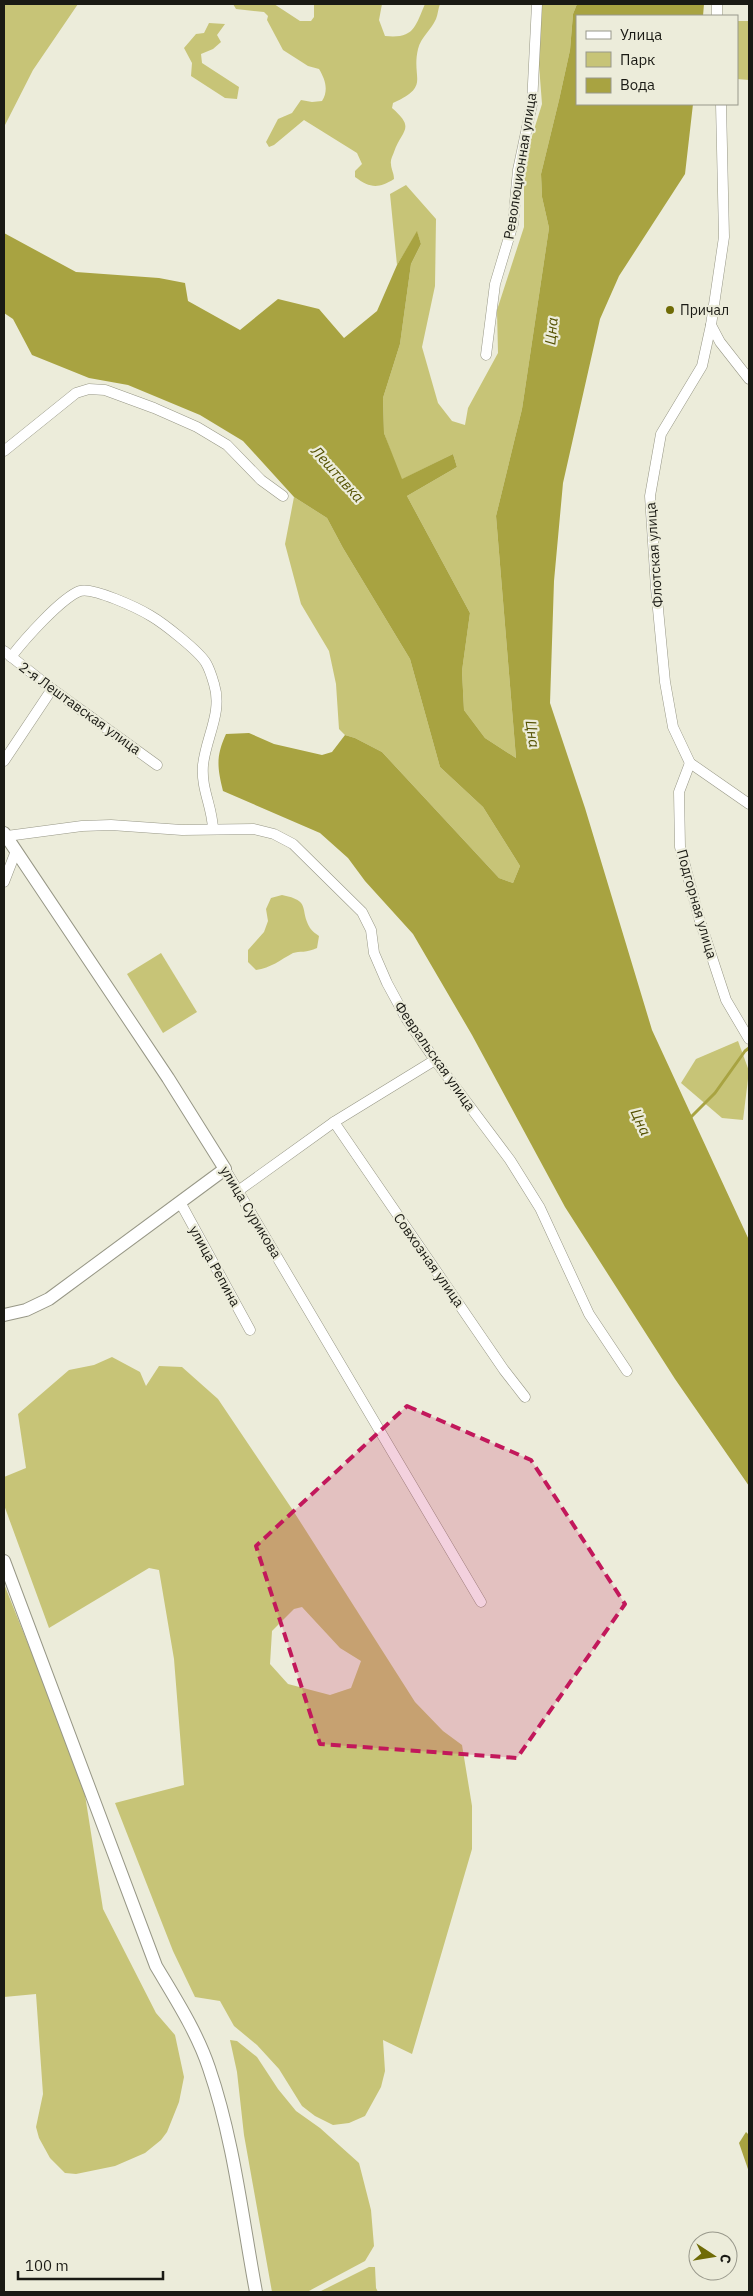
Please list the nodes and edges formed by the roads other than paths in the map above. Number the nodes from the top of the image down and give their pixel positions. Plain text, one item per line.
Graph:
1 (537, 4) edge
2 (721, 105) edge
3 (711, 325) junction
4 (486, 355) dead end
5 (749, 379) edge
6 (4, 451) edge
7 (283, 496) dead end
8 (7, 654) edge
9 (52, 689) junction
10 (4, 761) edge
11 (690, 763) junction
12 (157, 765) dead end
13 (749, 804) edge
14 (213, 829) junction
15 (5, 835) edge
16 (16, 851) junction
17 (4, 882) edge
18 (749, 1039) edge
19 (435, 1060) junction
20 (334, 1122) junction
21 (225, 1169) junction
22 (238, 1190) junction
23 (180, 1202) junction
24 (4, 1315) edge
25 (250, 1330) dead end
26 (627, 1371) dead end
27 (525, 1396) dead end
28 (4, 1560) edge
29 (481, 1602) dead end
30 (256, 2292) edge

1 - 4 street, Революционная улица
2 - 3 street, Флотская улица
3 - 5 street
3 - 11 street, Флотская улица
6 - 7 street
8 - 9 street, 2-я Лештавская улица
8 - 14 street
9 - 10 street
9 - 12 street, 2-я Лештавская улица
11 - 13 street, Флотская улица
11 - 18 street, Подгорная улица
14 - 15 street, Февральская улица
14 - 19 street, Февральская улица
15 - 16 street, улица Сурикова
16 - 17 street
16 - 21 street, улица Сурикова
19 - 20 street
19 - 26 street, Февральская улица
20 - 22 street
20 - 27 street, Совхозная улица
21 - 22 street, улица Сурикова
21 - 23 street
22 - 29 street, улица Сурикова
23 - 24 street
23 - 25 street, улица Репина
28 - 30 street

